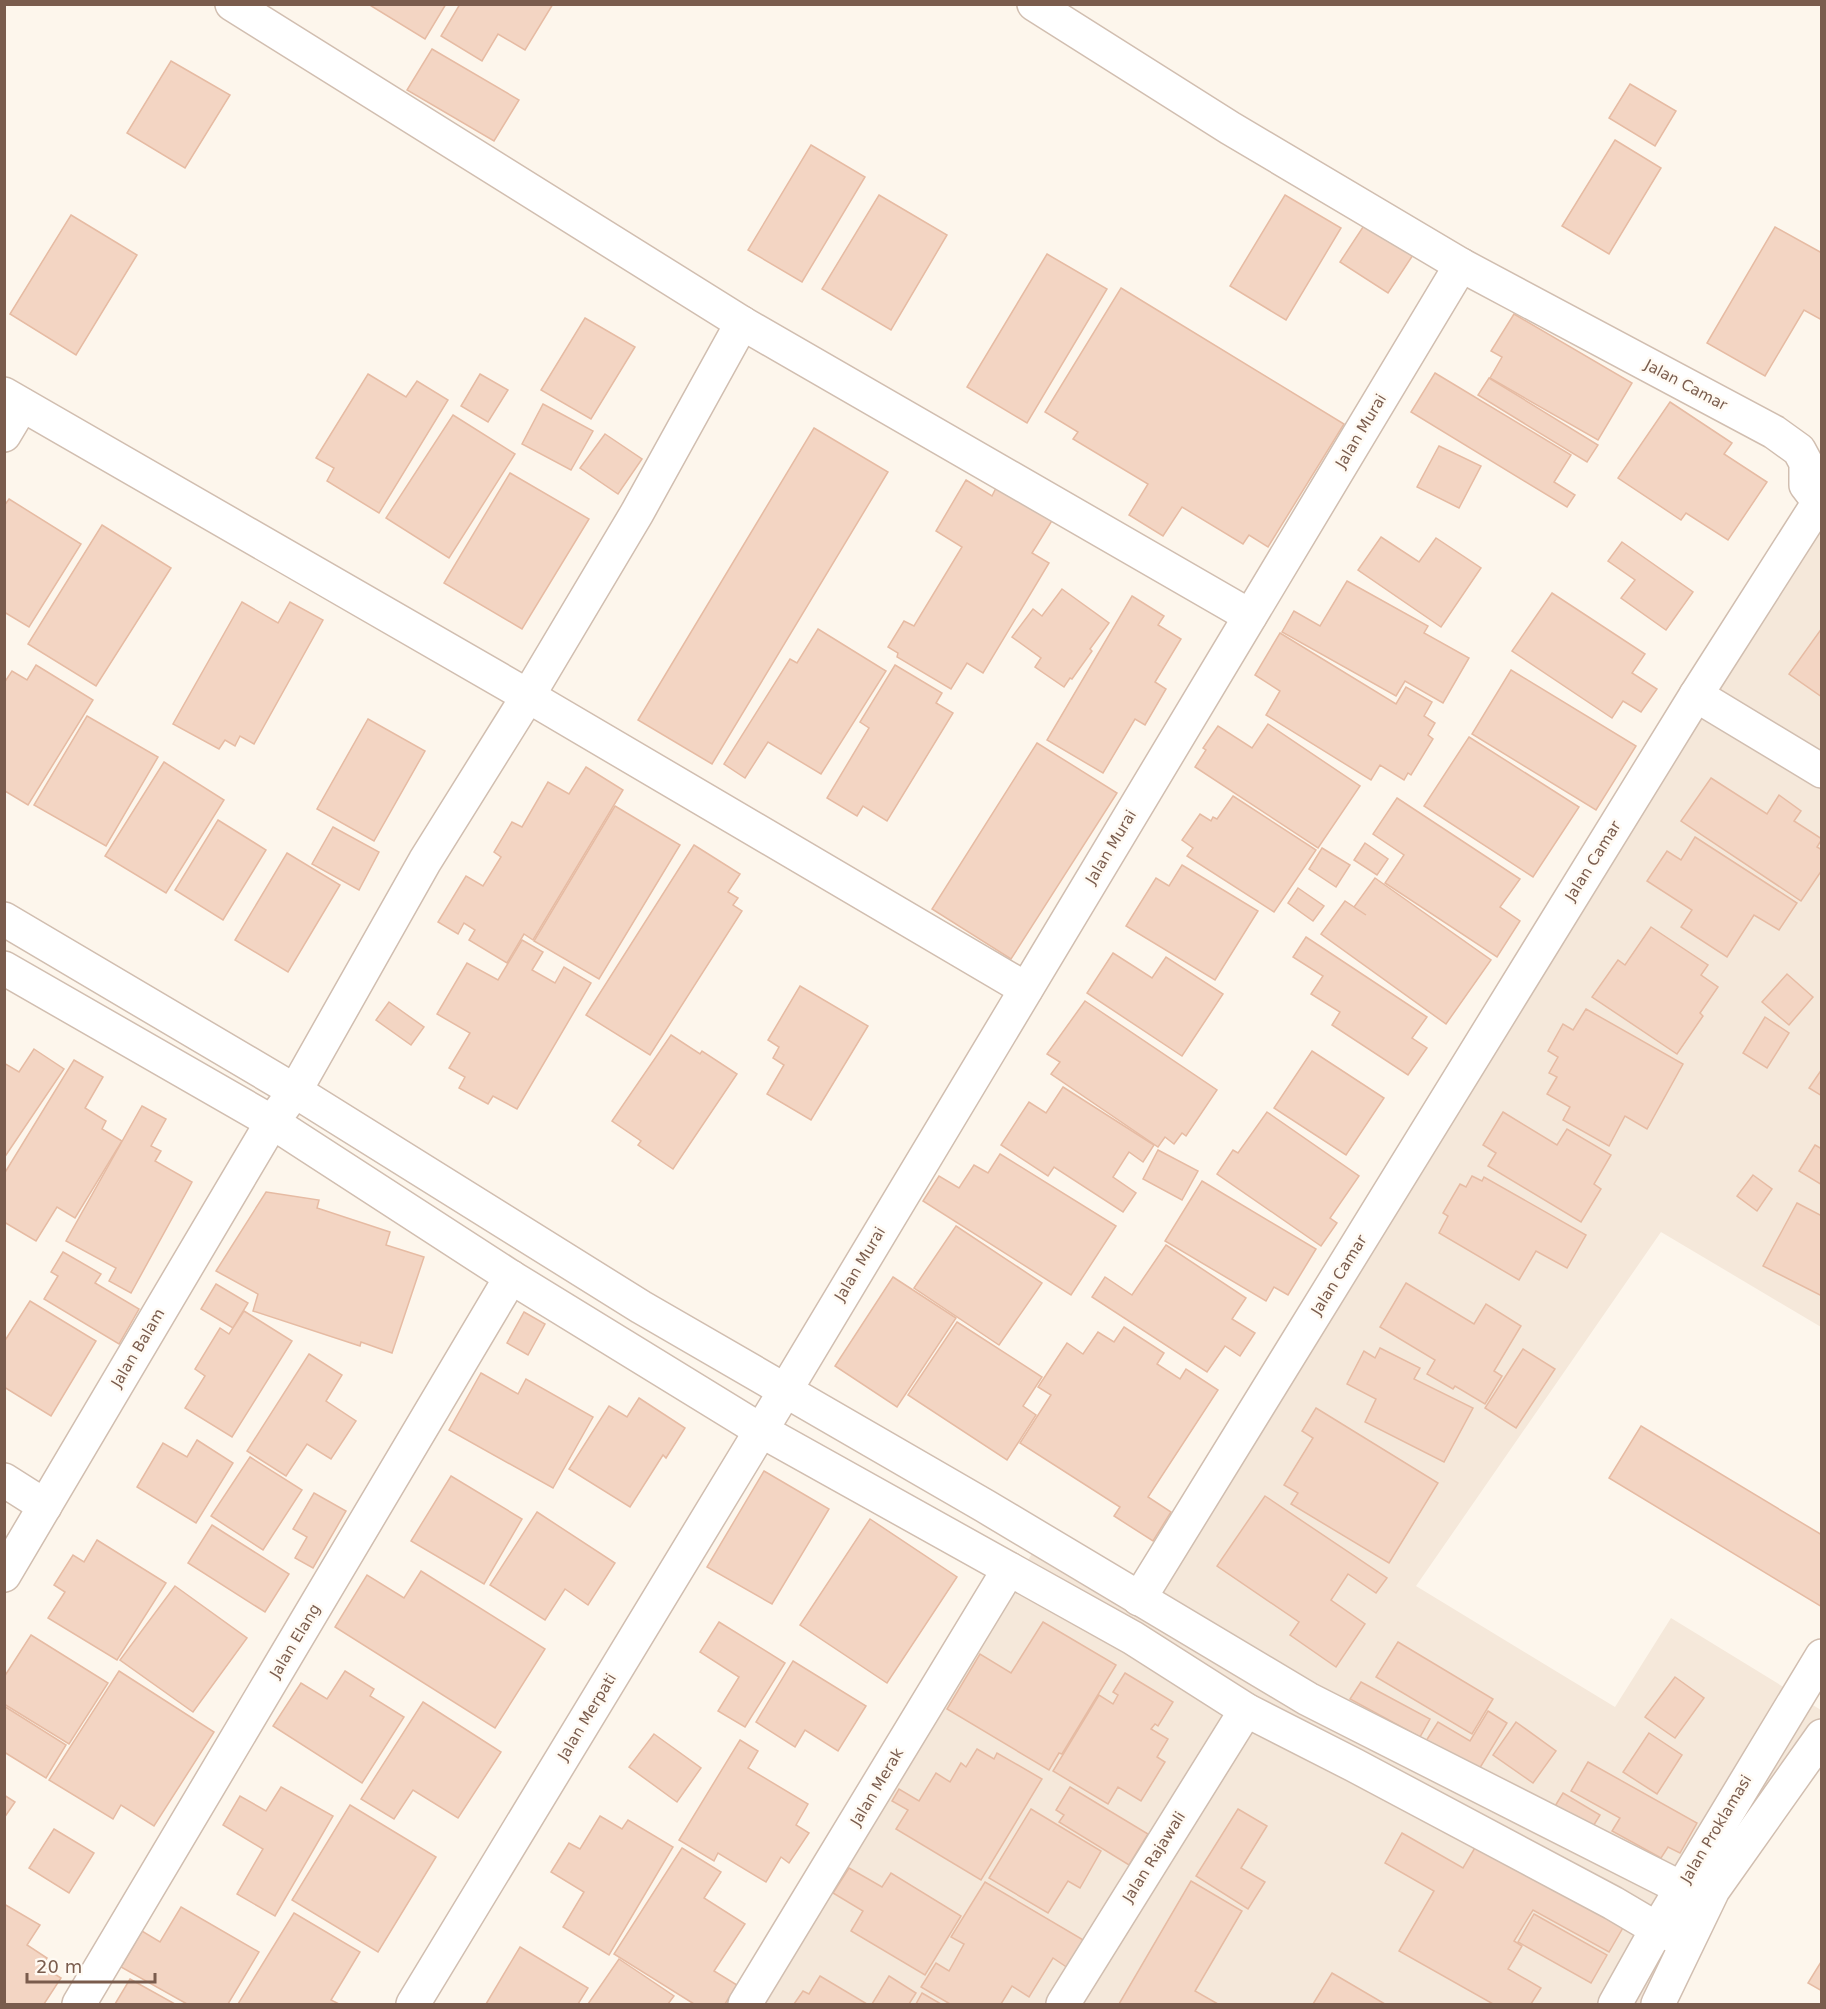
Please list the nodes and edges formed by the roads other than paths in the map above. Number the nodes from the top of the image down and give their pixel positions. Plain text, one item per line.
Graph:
1 (232, 4) edge
2 (1034, 4) edge
3 (1461, 265) junction
4 (742, 323) junction
5 (13, 400) edge
6 (4, 435) edge
7 (1250, 616) junction
8 (1696, 694) junction
9 (528, 696) junction
10 (1821, 771) edge
11 (4, 919) edge
12 (4, 968) edge
13 (1026, 989) junction
14 (295, 1091) junction
15 (272, 1122) junction
16 (512, 1277) junction
17 (785, 1390) junction
18 (760, 1430) junction
19 (4, 1480) edge
20 (45, 1506) junction
21 (1009, 1569) junction
22 (4, 1575) edge
23 (1139, 1599) junction
24 (1821, 1656) edge
25 (1246, 1710) junction
26 (1821, 1736) edge
27 (1681, 1888) junction
28 (1713, 1890) junction
29 (1657, 1929) junction
30 (1688, 1941) junction
31 (79, 2004) edge
32 (413, 2004) edge
33 (745, 2004) edge
34 (1063, 2004) edge
35 (1615, 2004) edge
36 (1658, 2004) edge

1 - 4 street
2 - 3 street
3 - 7 street, Jalan Murai
3 - 8 street, Jalan Camar
4 - 7 street
4 - 9 street, Jalan Balam
5 - 6 street
5 - 9 street
7 - 13 street, Jalan Murai
8 - 10 street
8 - 23 street, Jalan Camar
9 - 13 street
9 - 14 street, Jalan Balam
11 - 14 street
12 - 15 street
13 - 17 street, Jalan Murai
14 - 15 street, Jalan Balam
14 - 17 street
15 - 16 street
15 - 20 street, Jalan Balam
16 - 18 street
16 - 31 street, Jalan Elang
17 - 18 street, Jalan Murai
17 - 23 street
18 - 21 street
18 - 32 street, Jalan Merpati
19 - 20 street
20 - 22 street, Jalan Balam
21 - 25 street
21 - 33 street, Jalan Merak
23 - 27 street
24 - 27 street, Jalan Proklamasi
25 - 29 street
25 - 34 street, Jalan Rajawali
26 - 28 street, Jalan Proklamasi
27 - 28 street
27 - 29 street, Jalan Proklamasi
28 - 30 street, Jalan Proklamasi
29 - 30 street
29 - 35 street, Jalan Proklamasi
30 - 36 street, Jalan Proklamasi

